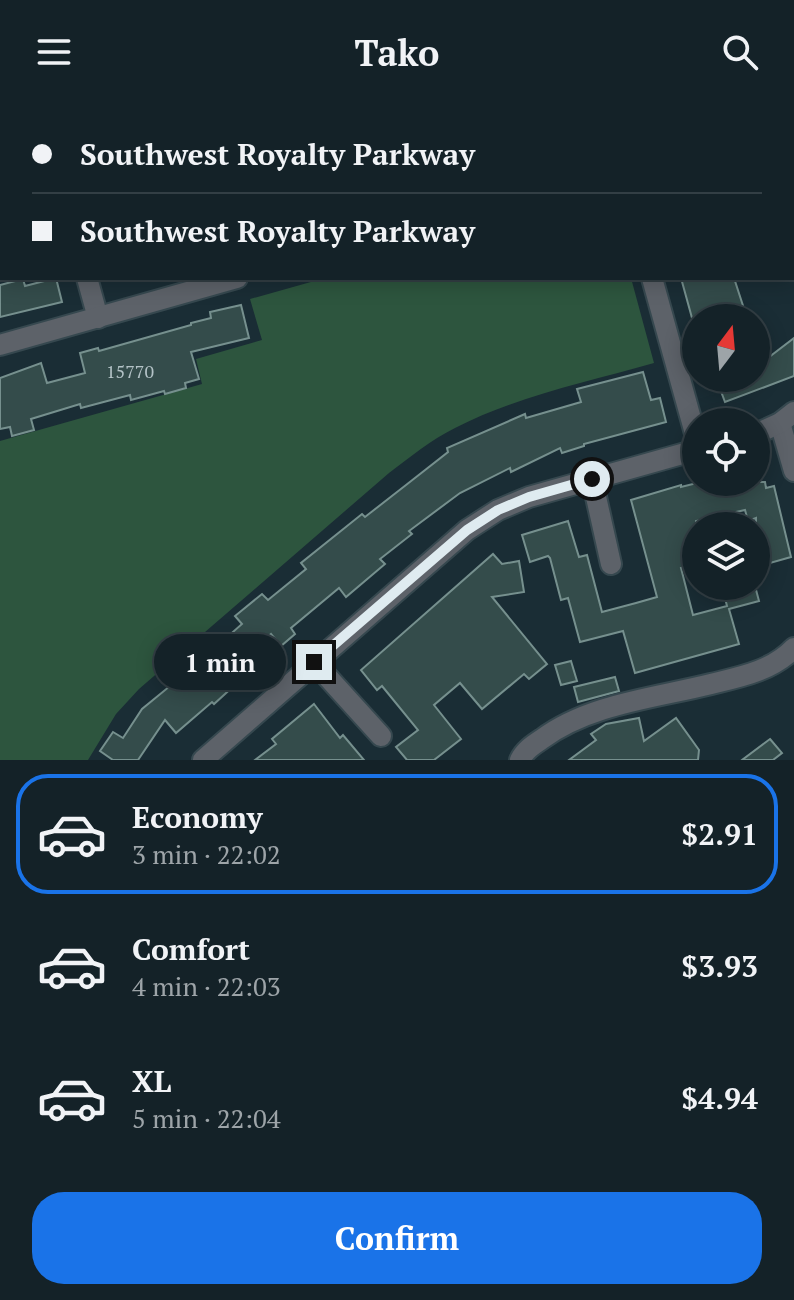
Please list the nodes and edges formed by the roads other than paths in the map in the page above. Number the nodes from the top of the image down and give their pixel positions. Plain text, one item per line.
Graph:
1 (88, 280) edge
2 (230, 280) edge
3 (653, 280) edge
4 (98, 318) junction
5 (0, 345) edge
6 (688, 408) edge
7 (787, 418) edge
8 (682, 454) edge
9 (794, 471) edge
10 (592, 479) junction
11 (611, 564) dead end
12 (794, 648) edge
13 (314, 662) junction
14 (381, 736) dead end
15 (203, 760) edge
16 (520, 760) edge

1 - 4 street
2 - 4 street
3 - 6 street
4 - 5 street
7 - 9 street
8 - 10 street
10 - 11 street
10 - 13 street
12 - 16 street
13 - 14 street
13 - 15 street

